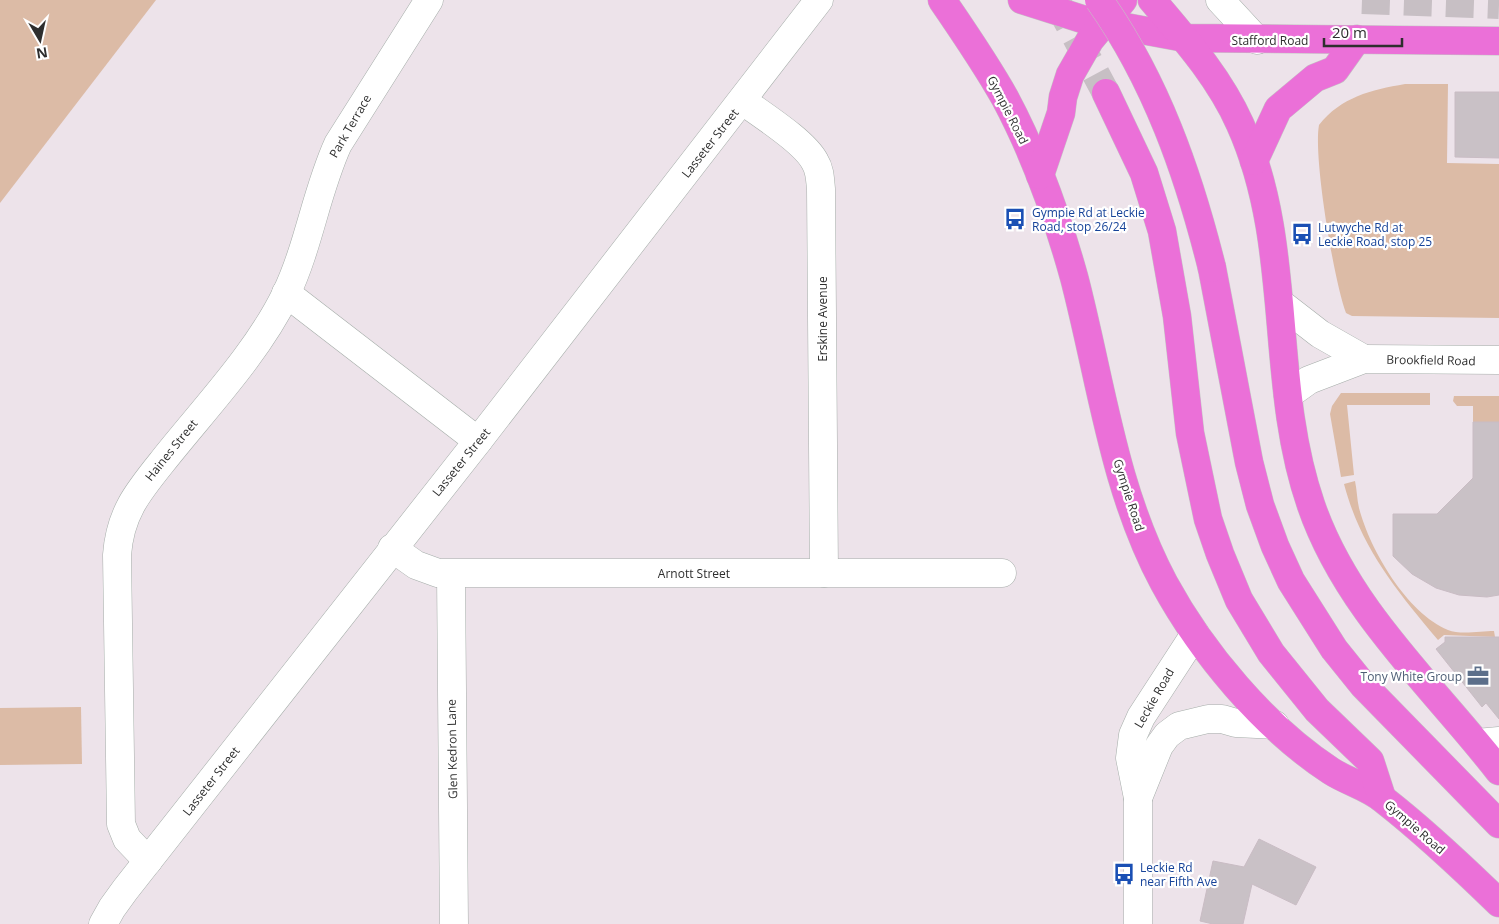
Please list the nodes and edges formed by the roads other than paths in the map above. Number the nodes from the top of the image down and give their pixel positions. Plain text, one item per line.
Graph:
1 (429, 0) edge
2 (819, 0) edge
3 (942, 0) edge
4 (1022, 0) edge
5 (1123, 0) edge
6 (1152, 0) edge
7 (1220, 0) edge
8 (1100, 12) edge
9 (1185, 38) junction
10 (1258, 40) junction
11 (1358, 40) junction
12 (1499, 41) edge
13 (1106, 93) tunnel mouth
14 (743, 100) junction
15 (1254, 161) junction
16 (1040, 175) junction
17 (286, 293) junction
18 (1280, 303) junction
19 (1364, 359) junction
20 (1499, 360) edge
21 (1288, 395) junction
22 (478, 442) junction
23 (392, 548) junction
24 (824, 573) junction
25 (1002, 573) dead end
26 (451, 574) junction
27 (1195, 634) junction
28 (1275, 724) junction
29 (1488, 742) edge
30 (1499, 771) edge
31 (1138, 798) junction
32 (1382, 798) junction
33 (1499, 824) edge
34 (148, 861) junction
35 (1499, 903) edge
36 (103, 924) edge
37 (454, 924) edge
38 (1138, 924) edge

1 - 17 street, Park Terrace
2 - 14 street, Lasseter Street
3 - 16 highway, Gympie Road
4 - 8 highway, Stafford Road
5 - 8 highway
6 - 9 highway
7 - 10 street
8 - 9 highway, Stafford Road
8 - 16 highway
8 - 33 highway, bridge
9 - 10 highway, Stafford Road
9 - 15 highway
10 - 11 highway, Stafford Road
11 - 12 highway, Stafford Road
11 - 15 highway
13 - 32 highway
14 - 22 street, Lasseter Street
14 - 24 street, Erskine Avenue
15 - 18 highway
16 - 27 highway, Gympie Road
17 - 22 street
17 - 34 street, Haines Street
18 - 19 street, Brookfield Road
18 - 21 highway
19 - 20 street, Brookfield Road
19 - 21 street, Brookfield Road
21 - 29 highway
22 - 23 street, Lasseter Street
23 - 26 street, Arnott Street
23 - 34 street, Lasseter Street
24 - 25 street, Arnott Street
24 - 26 street, Arnott Street
26 - 37 street, Glen Kedron Lane
27 - 28 highway, Gympie Road
27 - 31 street, Leckie Road
28 - 31 street, Leckie Road
28 - 32 highway, Gympie Road
29 - 30 highway
31 - 38 street, Leckie Road
32 - 35 highway, Gympie Road
34 - 36 street, Lasseter Street

